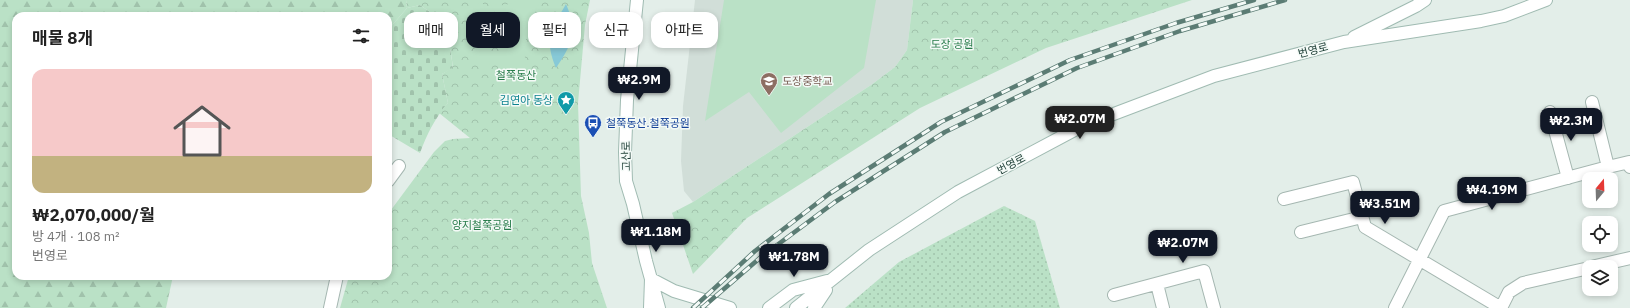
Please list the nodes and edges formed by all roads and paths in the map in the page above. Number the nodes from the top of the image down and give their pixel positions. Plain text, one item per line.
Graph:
1 (637, 0) edge
2 (1425, 0) edge
3 (1546, 0) edge
4 (1344, 42) junction
5 (1592, 102) dead end
6 (1550, 112) dead end
7 (399, 166) dead end
8 (1608, 167) junction
9 (1630, 167) edge
10 (392, 176) edge
11 (1568, 178) junction
12 (1284, 199) dead end
13 (1362, 217) junction
14 (1301, 232) dead end
15 (1630, 258) edge
16 (1420, 260) junction
17 (1618, 261) edge
18 (1582, 269) edge
19 (651, 279) junction
20 (834, 279) junction
21 (336, 280) edge
22 (1157, 284) junction
23 (1114, 295) dead end
24 (330, 308) edge
25 (650, 308) edge
26 (659, 308) edge
27 (730, 308) edge
28 (769, 308) edge
29 (796, 308) edge
30 (814, 308) edge
31 (1163, 308) edge
32 (1214, 308) edge
33 (1395, 308) edge
34 (1501, 308) edge

1 - 19 street, 고산로
2 - 4 street, 번영로
3 - 4 street, 번영로
4 - 20 street, 번영로
5 - 8 street
6 - 11 street
7 - 10 street
8 - 9 street
8 - 11 street
11 - 16 street
12 - 13 street
13 - 14 street
13 - 16 street
15 - 17 street
16 - 33 street
16 - 34 street
18 - 34 street
19 - 25 street
19 - 26 street, 고산로
19 - 27 street
20 - 28 street
20 - 29 street, 번영로
20 - 30 street
21 - 24 street
22 - 23 street
22 - 31 street
22 - 32 street

